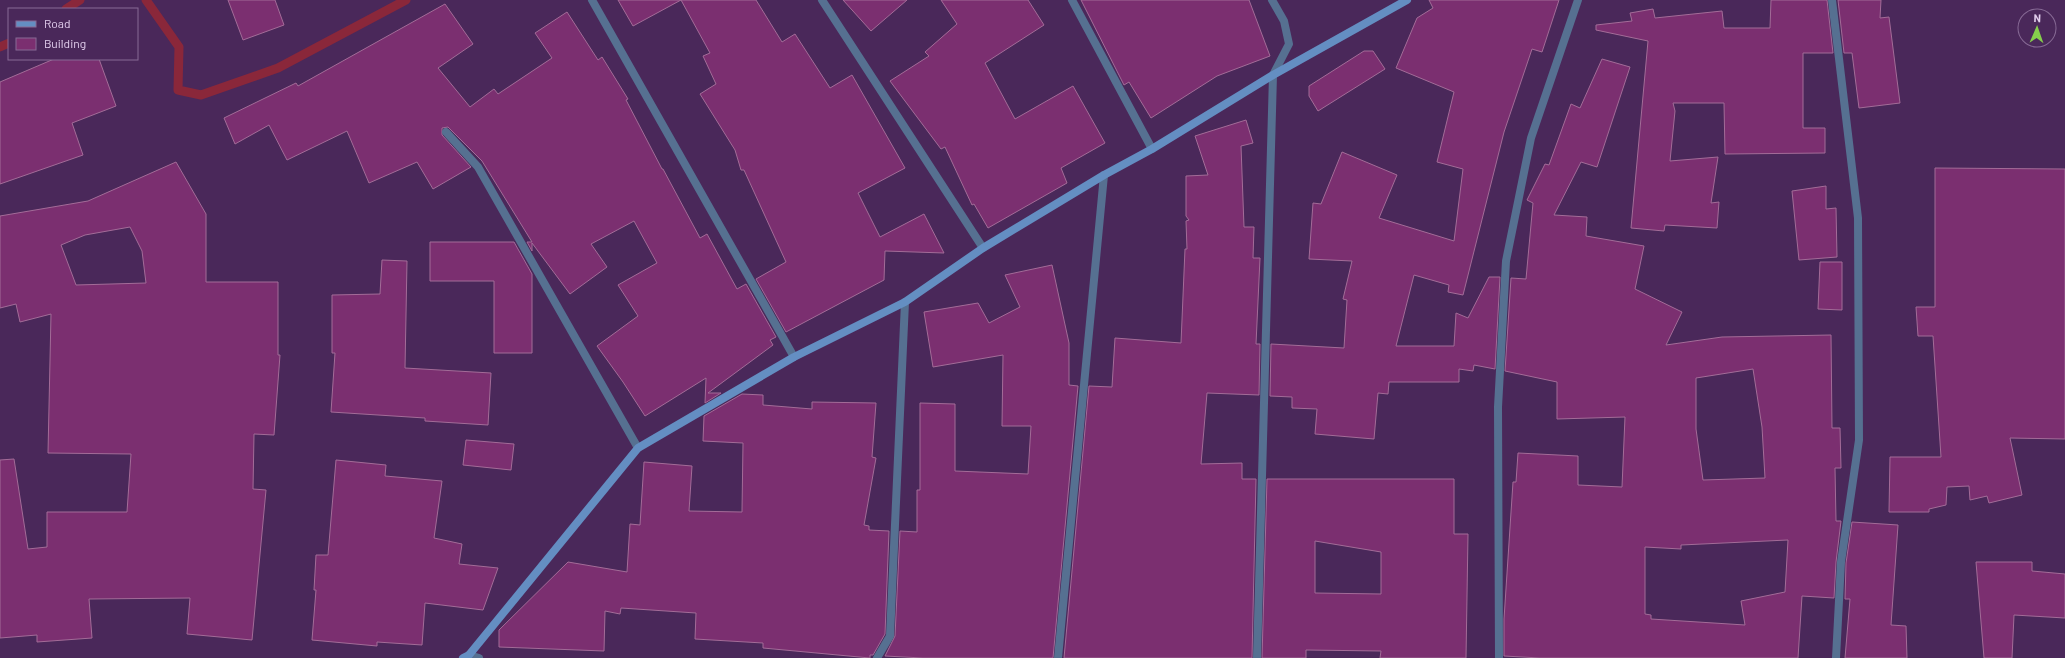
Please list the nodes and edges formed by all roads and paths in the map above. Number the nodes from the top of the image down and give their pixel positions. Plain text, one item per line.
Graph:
1 (592, 0) edge
2 (822, 0) edge
3 (1072, 0) edge
4 (1272, 0) edge
5 (1407, 0) edge
6 (1578, 0) edge
7 (1832, 0) edge
8 (1273, 75) junction
9 (446, 132) dead end
10 (1152, 149) junction
11 (1104, 175) junction
12 (983, 248) junction
13 (905, 302) junction
14 (794, 357) junction
15 (638, 448) junction
16 (466, 657) edge
17 (479, 658) edge
18 (877, 658) edge
19 (1058, 658) edge
20 (1257, 658) edge
21 (1499, 658) edge
22 (1836, 658) edge

1 - 14 street
2 - 12 street
3 - 10 street
4 - 8 street
5 - 8 street
6 - 21 street
7 - 22 street
8 - 10 street
8 - 20 street
9 - 15 street
10 - 11 street
11 - 12 street
11 - 19 street
12 - 13 street
13 - 14 street
13 - 18 street
14 - 15 street
15 - 16 street
16 - 17 street

